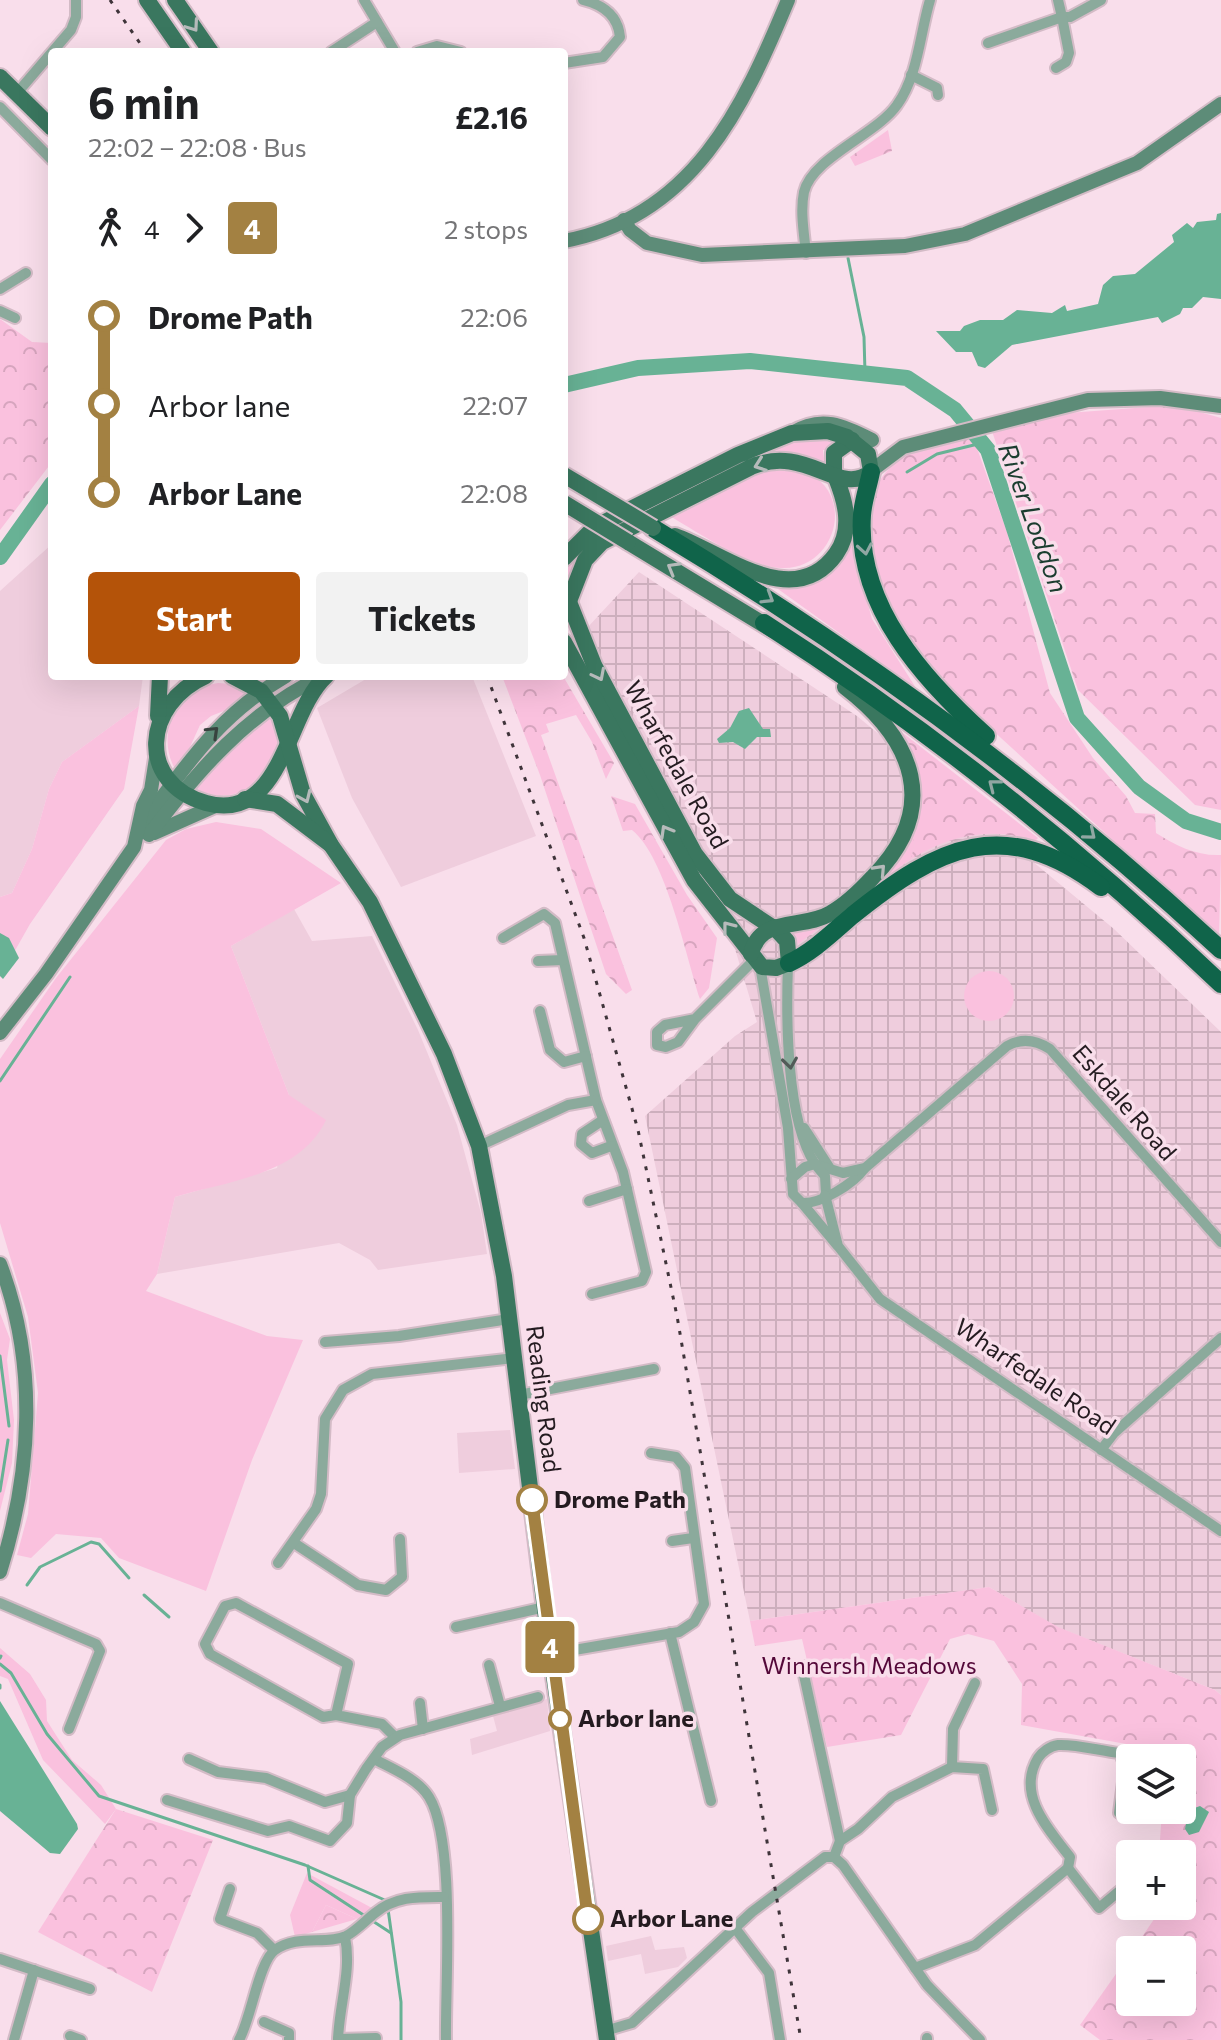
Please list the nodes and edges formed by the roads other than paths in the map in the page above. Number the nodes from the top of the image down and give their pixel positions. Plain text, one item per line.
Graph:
1 (76, 0) edge
2 (147, 0) edge
3 (175, 0) edge
4 (364, 0) edge
5 (583, 0) edge
6 (788, 0) edge
7 (930, 0) edge
8 (1058, 0) edge
9 (1101, 0) edge
10 (1062, 17) junction
11 (377, 22) junction
12 (988, 43) dead end
13 (56, 48) edge
14 (180, 48) edge
15 (208, 48) edge
16 (337, 48) edge
17 (393, 48) edge
18 (48, 57) edge
19 (568, 62) edge
20 (1056, 68) dead end
21 (911, 75) junction
22 (0, 77) edge
23 (940, 88) dead end
24 (17, 93) junction
25 (1221, 104) edge
26 (0, 107) edge
27 (48, 124) edge
28 (48, 156) edge
29 (624, 220) junction
30 (568, 240) edge
31 (806, 253) junction
32 (26, 273) dead end
33 (0, 289) edge
34 (0, 311) edge
35 (15, 318) dead end
36 (1221, 406) edge
37 (792, 433) junction
38 (853, 440) junction
39 (872, 440) junction
40 (910, 445) junction
41 (871, 472) junction
42 (568, 477) edge
43 (835, 477) junction
44 (568, 505) edge
45 (653, 528) junction
46 (568, 554) edge
47 (568, 601) edge
48 (568, 605) edge
49 (764, 623) junction
50 (568, 650) edge
51 (568, 665) edge
52 (160, 680) edge
53 (199, 680) edge
54 (240, 680) edge
55 (279, 680) edge
56 (317, 680) edge
57 (321, 680) edge
58 (261, 691) junction
59 (590, 693) junction
60 (274, 706) junction
61 (158, 721) junction
62 (287, 744) junction
63 (157, 751) junction
64 (177, 786) junction
65 (245, 799) junction
66 (1049, 799) junction
67 (217, 805) junction
68 (145, 831) junction
69 (331, 845) junction
70 (773, 927) junction
71 (503, 938) dead end
72 (1221, 950) edge
73 (563, 960) junction
74 (755, 960) junction
75 (538, 961) dead end
76 (788, 964) junction
77 (1221, 984) edge
78 (540, 1011) dead end
79 (695, 1019) dead end
80 (0, 1033) edge
81 (586, 1056) junction
82 (596, 1100) junction
83 (603, 1120) junction
84 (800, 1121) junction
85 (479, 1146) junction
86 (611, 1146) junction
87 (816, 1165) junction
88 (829, 1167) junction
89 (865, 1168) junction
90 (791, 1179) junction
91 (627, 1189) junction
92 (826, 1195) junction
93 (589, 1201) dead end
94 (802, 1203) junction
95 (1221, 1242) edge
96 (838, 1246) junction
97 (1, 1268) edge
98 (592, 1294) dead end
99 (509, 1319) junction
100 (1221, 1338) edge
101 (325, 1342) dead end
102 (514, 1358) junction
103 (654, 1369) dead end
104 (519, 1395) junction
105 (1101, 1450) junction
106 (651, 1453) dead end
107 (1221, 1531) edge
108 (693, 1538) junction
109 (400, 1539) dead end
110 (672, 1541) dead end
111 (294, 1543) junction
112 (278, 1563) dead end
113 (0, 1572) edge
114 (0, 1603) edge
115 (545, 1607) junction
116 (456, 1627) dead end
117 (670, 1633) junction
118 (551, 1654) junction
119 (489, 1665) dead end
120 (802, 1666) dead end
121 (975, 1683) dead end
122 (538, 1697) dead end
123 (420, 1703) dead end
124 (500, 1706) junction
125 (336, 1715) junction
126 (69, 1729) dead end
127 (423, 1729) junction
128 (395, 1737) junction
129 (1116, 1752) edge
130 (189, 1759) dead end
131 (374, 1759) junction
132 (952, 1767) junction
133 (350, 1795) junction
134 (167, 1800) dead end
135 (711, 1801) dead end
136 (992, 1810) dead end
137 (840, 1841) junction
138 (834, 1857) junction
139 (1068, 1868) junction
140 (230, 1889) dead end
141 (1116, 1894) edge
142 (444, 1897) junction
143 (735, 1928) junction
144 (345, 1937) junction
145 (274, 1950) junction
146 (0, 1959) edge
147 (915, 1968) junction
148 (34, 1970) junction
149 (90, 1989) dead end
150 (264, 2022) dead end
151 (293, 2034) edge
152 (70, 2036) dead end
153 (606, 2036) edge
154 (376, 2038) dead end
155 (14, 2040) edge
156 (81, 2040) edge
157 (239, 2040) edge
158 (338, 2040) edge
159 (446, 2040) edge
160 (780, 2040) edge
161 (980, 2040) edge

1 - 13 street
2 - 14 main road
3 -> 15 main road
4 - 11 street
5 - 19 street
6 - 29 street
7 - 21 street
8 - 10 street
9 - 10 street
10 - 12 street
10 - 20 street
11 - 16 street
11 - 17 street
18 - 24 street
21 - 23 street
21 - 31 street
22 - 24 main road
24 - 27 main road
25 - 31 street
26 - 28 street
29 - 30 street
29 - 31 street
32 - 33 street
34 - 35 street
36 - 40 street
37 - 38 main road
37 - 39 street
37 - 46 main road
38 - 39 street
38 - 41 main road
38 - 43 main road
39 - 40 street
40 - 41 street
41 - 43 main road
41 -> 66 highway
42 - 45 main road, bridge
43 - 45 main road
43 -> 47 main road
49 -> 44 main road, bridge
45 -> 66 highway
48 -> 70 main road, Wharfedale Road
70 -> 49 main road
77 -> 49 highway
50 - 59 main road, Wharfedale Road
51 - 59 main road
52 - 61 main road
53 - 61 main road
54 - 58 main road
55 - 58 street
56 - 60 street
57 - 62 main road
58 - 60 main road
64 -> 58 street
74 -> 59 main road, Wharfedale Road
60 - 62 main road, Reading Road
60 - 64 street
61 - 63 main road
62 - 65 main road
62 -> 69 main road, Reading Road
63 - 64 main road
63 - 68 street
64 - 67 main road
64 - 68 street
65 - 67 main road
65 - 69 main road, Reading Road
66 -> 72 highway
67 - 68 street
68 - 80 street
69 - 85 main road, Reading Road
70 - 74 main road
70 - 76 main road
71 - 73 street
73 - 75 street
73 - 81 street
74 - 76 main road
74 - 79 street
74 - 90 street
76 - 77 highway
76 -> 84 street
78 - 81 street
81 - 82 street
82 - 83 street
82 - 85 street
83 - 86 street
83 - 86 street
84 - 87 street
84 - 88 street
85 - 99 main road, Reading Road
86 - 91 street
87 - 88 street
87 - 90 street
87 - 92 street
88 - 89 street
89 - 92 street
89 - 95 street, Eskdale Road
90 - 94 street
91 - 93 street
91 - 98 street
92 - 94 street
92 - 96 street, Wharfedale Road
94 - 96 street, Wharfedale Road
96 - 105 street, Wharfedale Road
97 - 113 street
99 - 101 street
99 - 102 main road, Reading Road
100 - 105 street
102 - 104 main road, Reading Road
102 - 111 street
103 - 104 street
104 - 115 main road, Reading Road
105 - 107 street, Wharfedale Road
106 - 108 street
108 - 110 street
108 - 117 street
109 - 111 street
111 - 112 street
114 - 126 street
115 - 116 street
115 - 118 main road, Reading Road
117 - 118 street
117 - 135 street
118 - 153 main road, Reading Road
119 - 124 street
120 - 137 street
121 - 132 street
122 - 124 street
123 - 127 street
124 - 127 street
125 - 125 street
125 - 128 street
127 - 128 street
128 - 131 street
129 - 139 street
130 - 133 street
131 - 133 street
131 - 142 street
132 - 136 street
132 - 137 street
133 - 134 street
137 - 138 street
138 - 143 street
138 - 147 street
139 - 141 street
139 - 147 street
140 - 145 street
142 - 144 street
142 - 159 street
143 - 153 street
143 - 160 street
144 - 145 street
144 - 158 street
145 - 157 street
146 - 148 street
147 - 161 street
148 - 149 street
148 - 155 street
150 - 151 street
152 - 156 street
154 - 158 street

